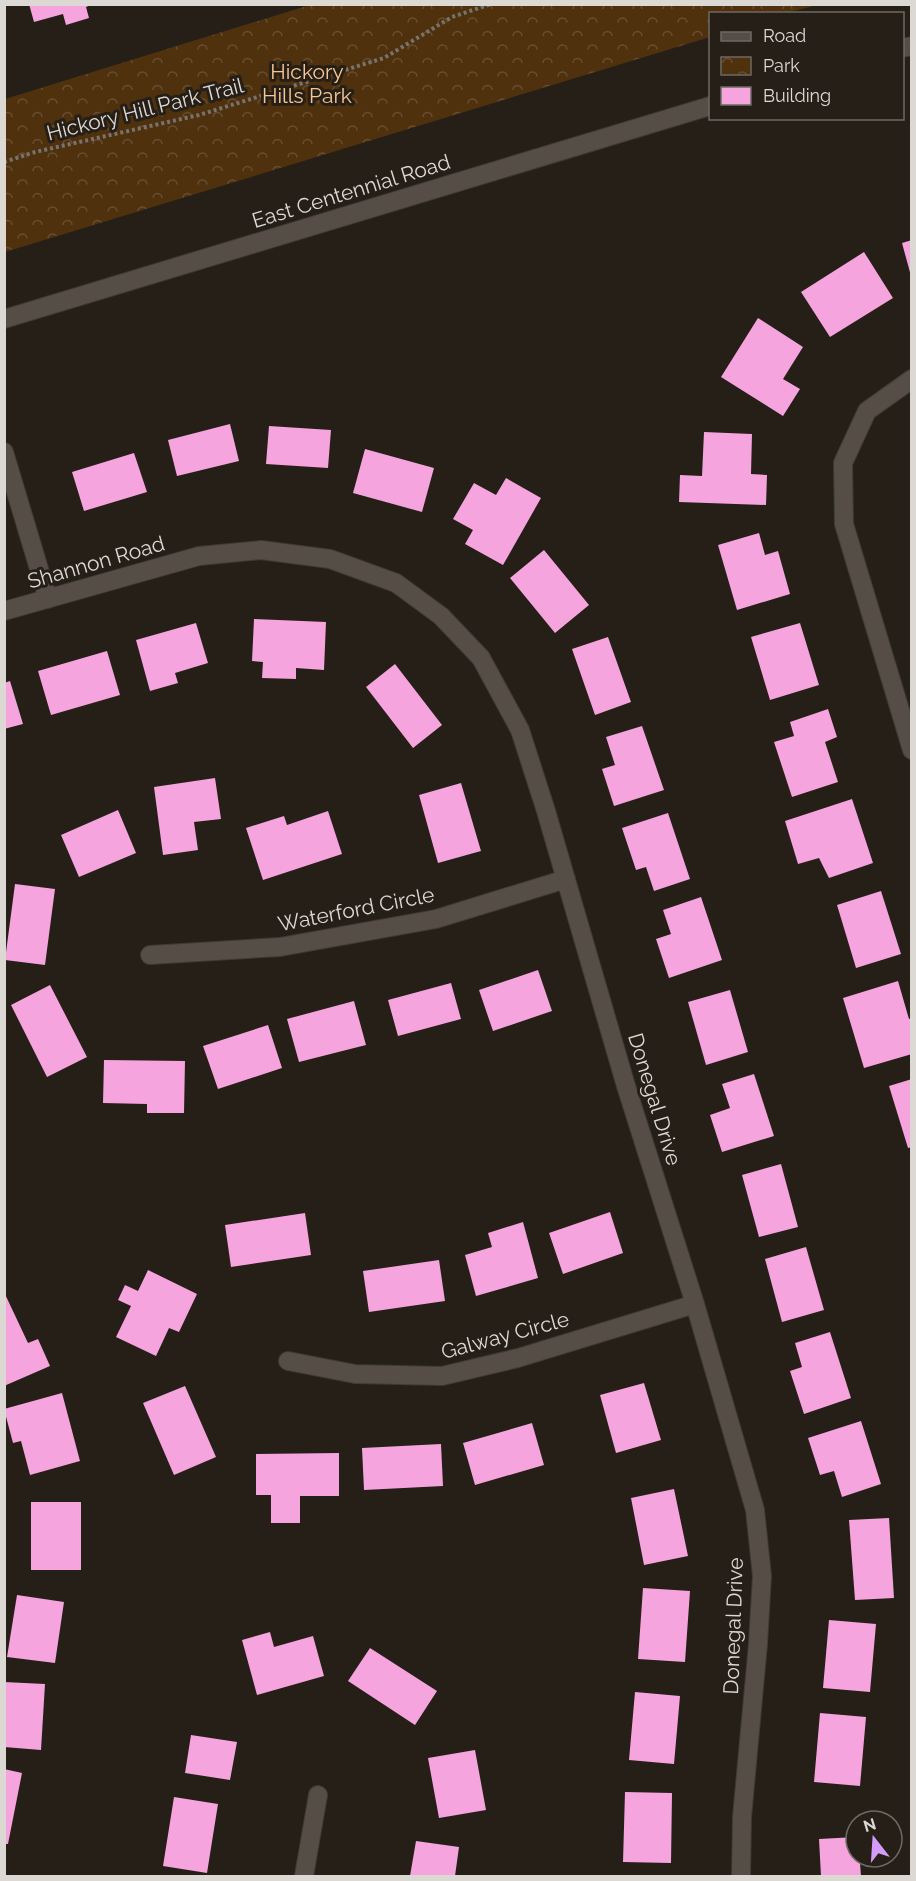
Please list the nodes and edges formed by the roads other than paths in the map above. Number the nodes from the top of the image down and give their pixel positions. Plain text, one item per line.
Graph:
1 (709, 107) edge
2 (4, 318) edge
3 (912, 379) edge
4 (4, 452) edge
5 (199, 556) joint
6 (48, 599) junction
7 (4, 611) edge
8 (912, 750) edge
9 (566, 879) junction
10 (150, 954) dead end
11 (694, 1304) junction
12 (288, 1361) dead end
13 (318, 1795) dead end
14 (304, 1876) edge
15 (741, 1876) edge

1 - 2 street, East Centennial Road
3 - 8 street
4 - 6 street
5 - 6 street, Shannon Road
5 - 9 street, Donegal Drive
6 - 7 street, Shannon Road
9 - 10 street, Waterford Circle
9 - 11 street, Donegal Drive
11 - 12 street, Galway Circle
11 - 15 street, Donegal Drive
13 - 14 street

